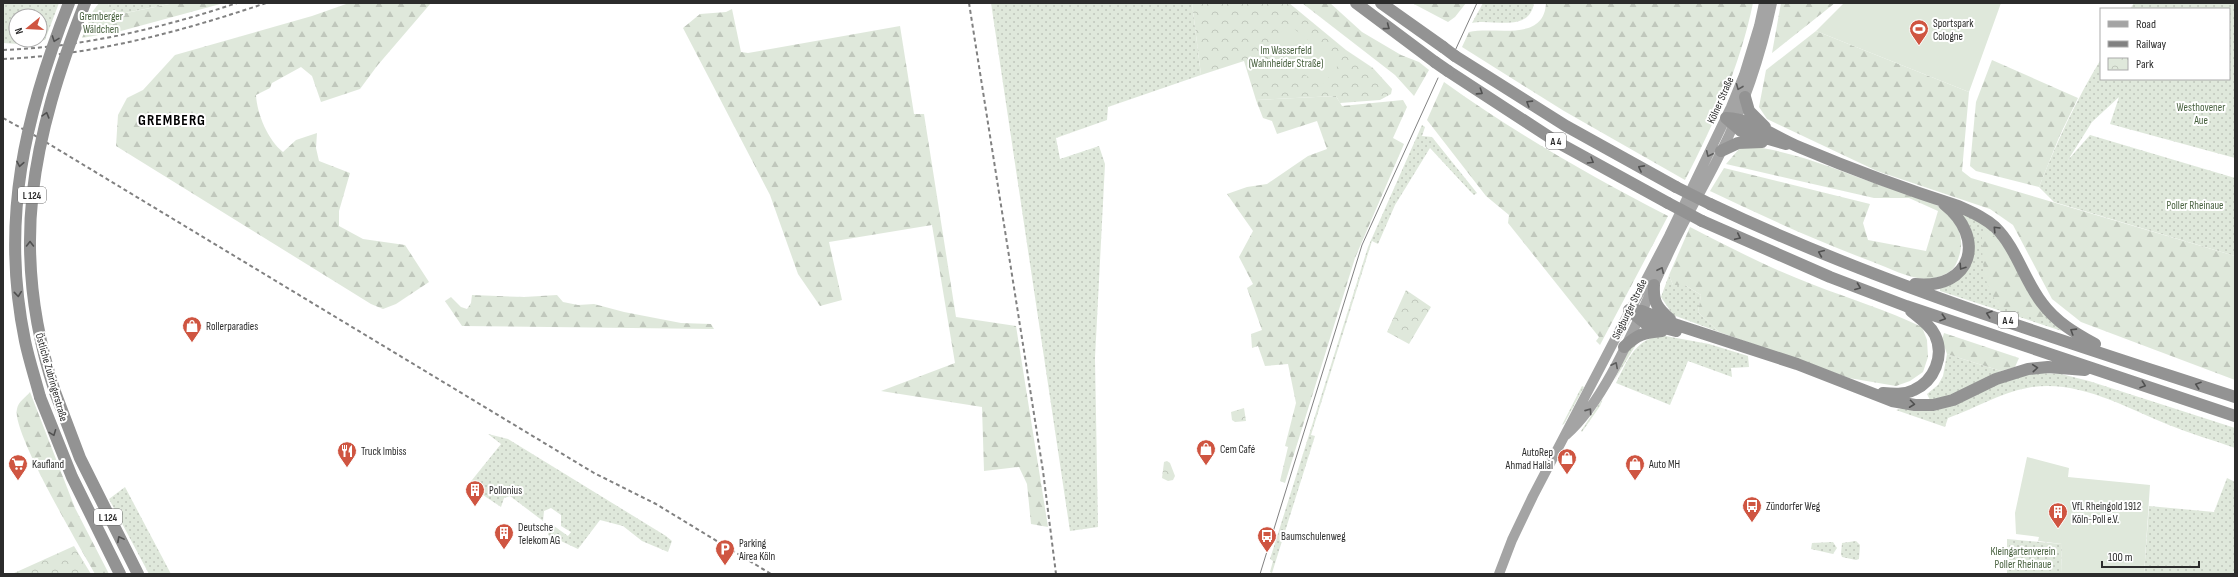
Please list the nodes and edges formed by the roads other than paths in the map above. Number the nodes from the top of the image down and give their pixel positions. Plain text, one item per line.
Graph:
1 (69, 3) edge
2 (85, 3) edge
3 (1356, 3) edge
4 (1381, 3) edge
5 (1764, 3) edge
6 (1772, 3) edge
7 (1745, 97) junction
8 (1731, 121) junction
9 (1774, 138) junction
10 (1721, 151) junction
11 (1702, 187) joint
12 (1938, 200) junction
13 (1686, 202) joint
14 (1897, 282) junction
15 (1654, 285) junction
16 (1906, 306) junction
17 (1636, 313) junction
18 (1673, 328) junction
19 (1624, 347) junction
20 (2119, 358) junction
21 (2106, 372) junction
22 (1875, 393) junction
23 (2235, 397) edge
24 (2235, 416) edge
25 (1566, 435) junction
26 (120, 574) edge
27 (138, 574) edge
28 (1499, 574) edge

1 -> 26 highway, Östliche Zubringerstraße / L 124, bridge
27 -> 2 highway, Östliche Zubringerstraße / L 124, bridge
3 -> 16 highway, A 4, bridge
14 -> 4 highway, A 4, bridge
5 -> 8 main road, Kölner Straße
6 - 7 main road, Kölner Straße
7 - 8 main road, Kölner Straße
7 - 9 highway
8 - 9 highway
8 - 10 main road, Kölner Straße
8 -> 13 main road, Kölner Straße
9 - 10 highway
9 - 12 highway
10 - 11 main road, Kölner Straße
15 -> 11 main road, Siegburger Straße
12 -> 14 highway
20 -> 12 highway
13 - 17 main road, Siegburger Straße
20 -> 14 highway, A 4
15 - 17 main road, Siegburger Straße
15 - 18 highway
16 -> 21 highway, A 4
16 - 22 highway
17 - 18 highway
17 - 19 main road, Siegburger Straße
17 - 25 main road, Siegburger Straße
18 - 19 highway
18 - 22 highway
25 -> 19 main road, Siegburger Straße
23 -> 20 highway, A 4
22 -> 21 highway
21 -> 24 highway, A 4
25 - 28 main road, Siegburger Straße

